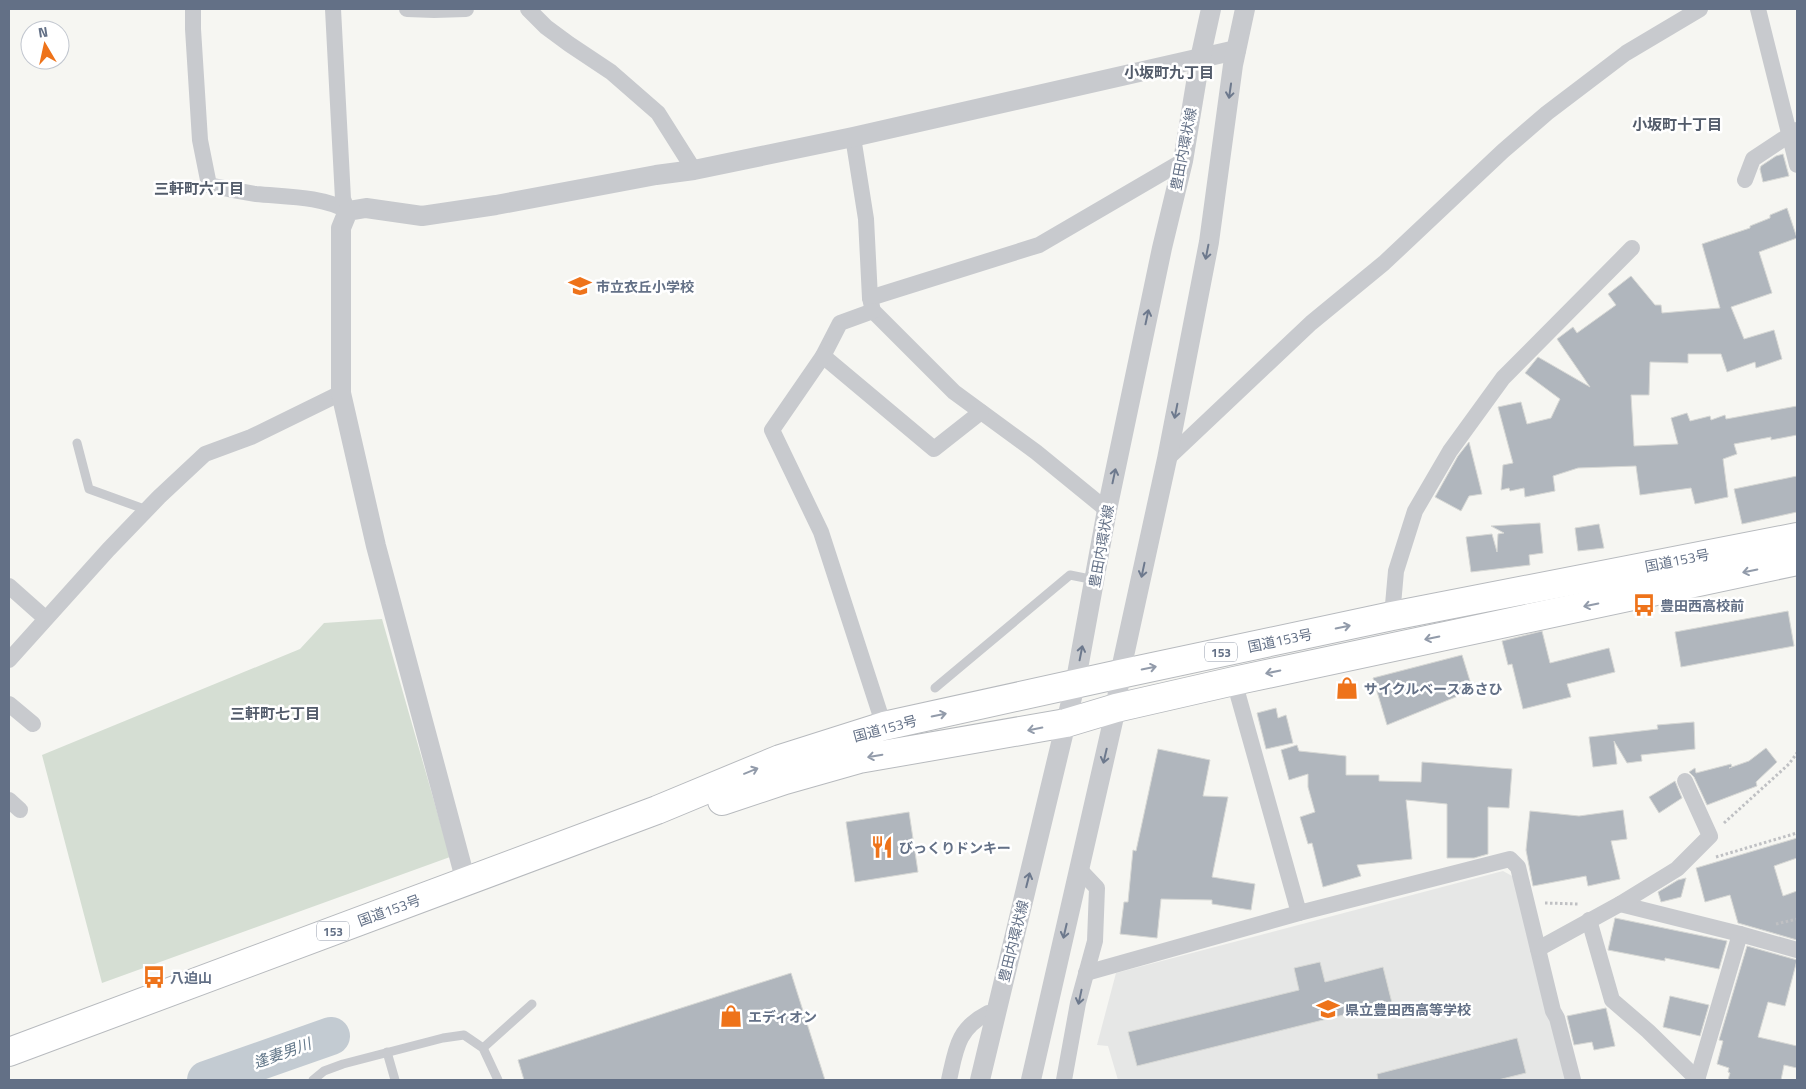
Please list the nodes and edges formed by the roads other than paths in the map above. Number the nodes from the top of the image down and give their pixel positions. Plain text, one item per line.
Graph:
1 (193, 9) edge
2 (333, 9) edge
3 (407, 9) edge
4 (466, 9) edge
5 (528, 9) edge
6 (1211, 9) edge
7 (1245, 9) edge
8 (1700, 9) edge
9 (1758, 9) edge
10 (1236, 50) junction
11 (1200, 59) junction
12 (1794, 133) edge
13 (853, 137) junction
14 (1182, 161) junction
15 (1797, 165) edge
16 (694, 170) junction
17 (1745, 180) dead end
18 (348, 212) junction
19 (1632, 248) dead end
20 (872, 304) junction
21 (823, 356) junction
22 (341, 393) junction
23 (981, 412) junction
24 (77, 443) dead end
25 (1166, 459) junction
26 (147, 510) junction
27 (1107, 510) junction
28 (1797, 537) edge
29 (1797, 561) edge
30 (1095, 580) junction
31 (9, 586) edge
32 (1392, 616) junction
33 (45, 618) junction
34 (9, 660) edge
35 (1120, 674) junction
36 (1234, 680) junction
37 (1075, 685) junction
38 (936, 688) dead end
39 (9, 704) edge
40 (1116, 708) junction
41 (1066, 722) junction
42 (33, 724) dead end
43 (884, 726) junction
44 (1684, 781) dead end
45 (657, 810) junction
46 (1080, 869) junction
47 (466, 882) junction
48 (1620, 904) junction
49 (1299, 913) junction
50 (1589, 920) junction
51 (1740, 934) junction
52 (1538, 949) junction
53 (1797, 950) edge
54 (1086, 973) junction
55 (532, 1004) dead end
56 (995, 1015) junction
57 (483, 1048) junction
58 (9, 1052) edge
59 (387, 1052) junction
60 (313, 1080) edge
61 (395, 1080) edge
62 (498, 1080) edge
63 (949, 1080) edge
64 (980, 1080) edge
65 (1031, 1080) edge
66 (1064, 1080) edge
67 (1573, 1080) edge
68 (1698, 1080) edge

1 - 18 street
2 - 18 street
3 - 4 street
5 - 16 street
6 - 11 street, 豊田内環状線
7 - 10 street
8 - 25 street
9 - 12 street
10 - 11 street
10 -> 25 street
11 - 13 street
11 - 14 street, 豊田内環状線
12 - 15 street
12 - 17 street
13 - 16 street
13 - 20 street
14 - 20 street
27 -> 14 street, 豊田内環状線
16 - 18 street
18 - 22 street
19 - 32 street
20 - 21 street
20 - 23 street
21 - 23 street
21 - 43 street
22 - 26 street
22 - 47 street
23 - 27 street
24 - 26 lane
25 -> 35 street
26 - 33 street
27 - 30 street, 豊田内環状線
28 - 32 highway, 国道153号 / 153
29 -> 36 highway, 国道153号 / 153
37 -> 30 street, 豊田内環状線
30 - 38 lane
31 - 33 street
35 -> 32 highway, 国道153号 / 153
33 - 34 street
35 - 37 highway, 国道153号 / 153
35 - 40 street
36 - 40 highway, 国道153号 / 153
36 - 49 street
37 - 41 street, 豊田内環状線
43 -> 37 highway, 国道153号 / 153
39 - 42 street
40 - 41 highway, 国道153号 / 153
40 -> 46 street
41 -> 45 highway, 国道153号 / 153
56 -> 41 street, 豊田内環状線
45 -> 43 highway, 国道153号 / 153
44 - 48 street
45 - 47 highway, 国道153号 / 153
46 - 54 street
46 -> 65 street
47 - 58 highway, 国道153号 / 153
48 - 50 street
48 - 51 street
49 - 52 street
49 - 54 street
50 - 52 street
50 - 68 street
51 - 53 street
51 - 68 street
52 - 67 street
54 -> 66 street
55 - 57 lane
56 - 63 street
56 - 64 street, 豊田内環状線
57 - 59 lane
57 - 62 lane
59 - 60 lane
59 - 61 lane

